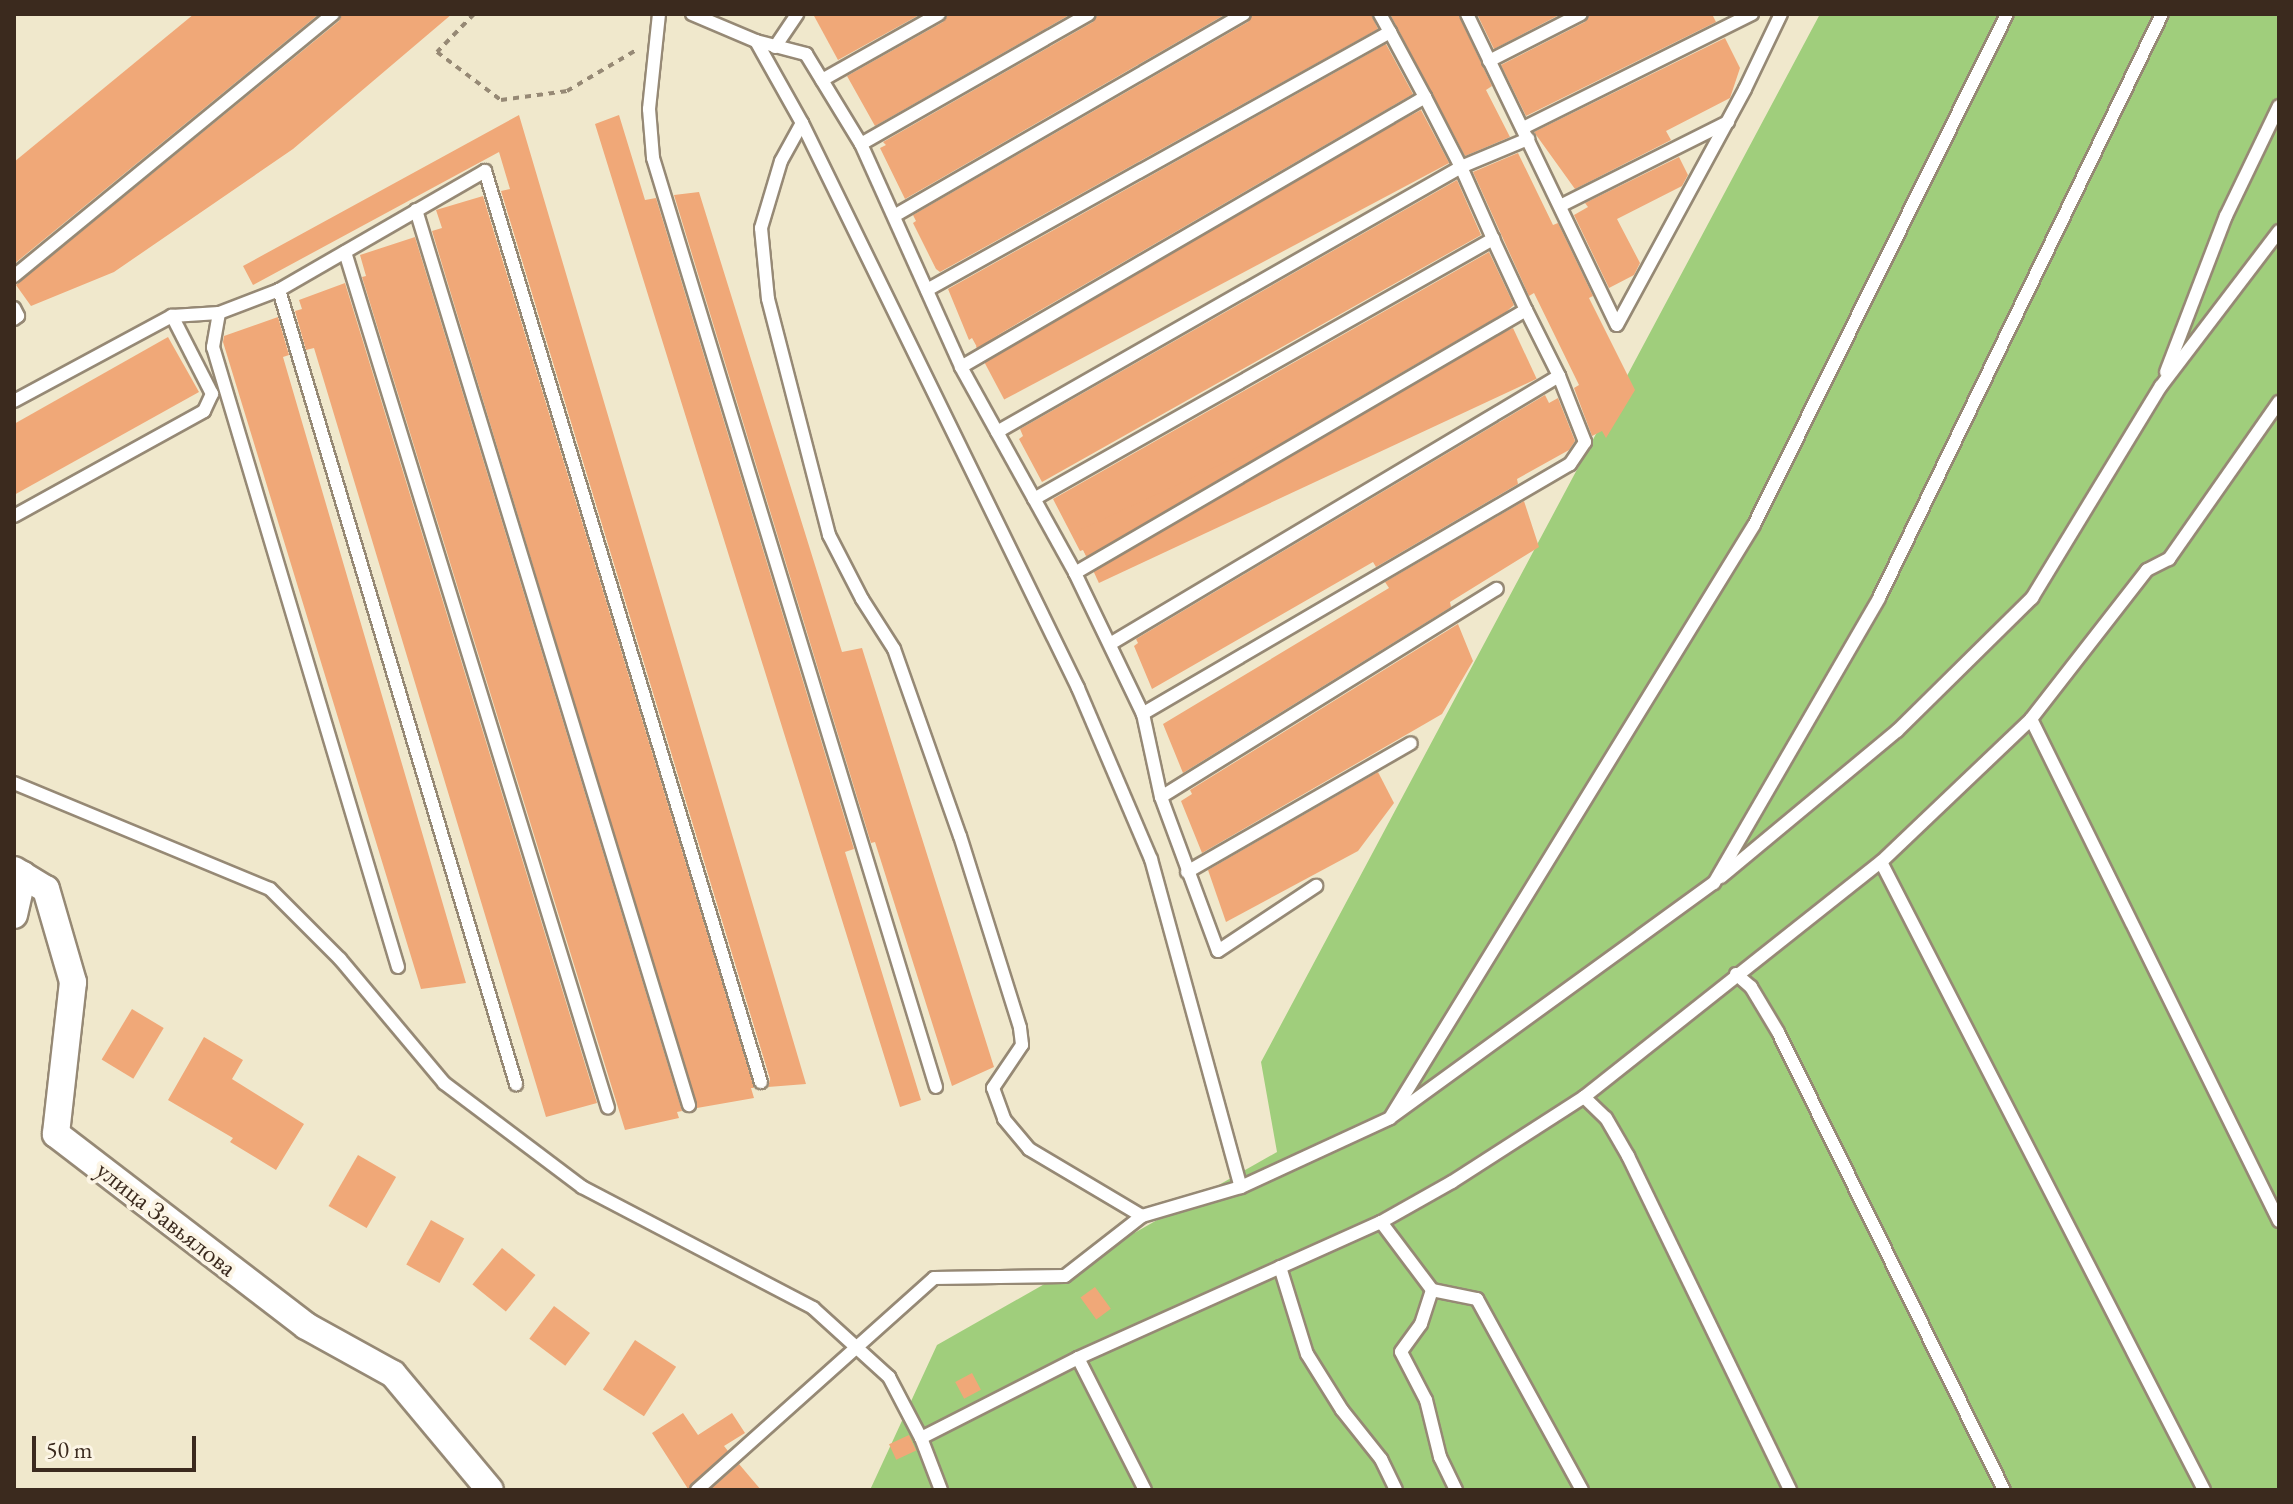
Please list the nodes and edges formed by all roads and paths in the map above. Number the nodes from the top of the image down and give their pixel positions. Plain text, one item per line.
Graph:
1 (333, 14) edge
2 (474, 14) edge
3 (659, 14) edge
4 (692, 14) edge
5 (797, 14) edge
6 (939, 14) edge
7 (1089, 14) edge
8 (1244, 14) edge
9 (1380, 14) edge
10 (1467, 14) edge
11 (1581, 14) edge
12 (1752, 14) edge
13 (1781, 14) edge
14 (2007, 14) edge
15 (2162, 14) edge
16 (1390, 32) junction
17 (656, 38) junction
18 (756, 41) junction
19 (775, 47) junction
20 (1489, 61) junction
21 (822, 80) junction
22 (1425, 97) junction
23 (2279, 106) edge
24 (1728, 122) junction
25 (802, 123) junction
26 (1526, 134) junction
27 (861, 144) junction
28 (1461, 167) junction
29 (1560, 206) junction
30 (416, 210) junction
31 (894, 216) junction
32 (2279, 231) edge
33 (1493, 239) junction
34 (345, 252) junction
35 (14, 276) edge
36 (279, 290) junction
37 (927, 290) junction
38 (14, 308) edge
39 (1526, 310) junction
40 (219, 313) junction
41 (172, 316) junction
42 (14, 319) edge
43 (961, 367) junction
44 (1559, 376) junction
45 (2161, 386) junction
46 (14, 401) edge
47 (2279, 402) edge
48 (997, 432) junction
49 (1034, 499) junction
50 (14, 516) edge
51 (1075, 573) junction
52 (1497, 589) dead end
53 (1110, 644) junction
54 (1143, 714) junction
55 (2031, 719) junction
56 (1411, 743) dead end
57 (14, 783) edge
58 (1161, 797) junction
59 (1881, 862) junction
60 (19, 872) edge
61 (1187, 872) junction
62 (1714, 883) junction
63 (1316, 886) dead end
64 (14, 915) edge
65 (398, 967) dead end
66 (1736, 974) junction
67 (761, 1082) dead end
68 (516, 1084) dead end
69 (936, 1087) dead end
70 (1584, 1097) junction
71 (689, 1105) dead end
72 (608, 1108) dead end
73 (1390, 1118) junction
74 (1241, 1187) junction
75 (1142, 1216) junction
76 (2279, 1221) edge
77 (1381, 1222) junction
78 (1280, 1267) junction
79 (1432, 1290) junction
80 (856, 1347) junction
81 (1078, 1358) junction
82 (921, 1438) junction
83 (490, 1490) edge
84 (697, 1490) edge
85 (941, 1490) edge
86 (1145, 1490) edge
87 (1396, 1490) edge
88 (1456, 1490) edge
89 (1582, 1490) edge
90 (1790, 1490) edge
91 (2004, 1490) edge
92 (2204, 1490) edge

1 - 35 lane
2 - 17 path
3 - 17 lane
4 - 18 lane
5 - 19 lane
6 - 21 lane
7 - 27 lane
8 - 31 lane
9 - 16 lane
10 - 20 lane
11 - 20 lane
12 - 26 lane
13 - 24 lane
14 - 73 lane
15 - 62 lane
16 - 22 lane
16 - 37 lane
17 - 69 lane
18 - 19 lane
18 - 25 lane
19 - 21 lane
20 - 26 lane
21 - 27 lane
22 - 28 lane
22 - 43 lane
23 - 45 lane
24 - 29 lane
24 - 29 lane
25 - 74 lane
25 - 75 lane
26 - 28 lane
26 - 29 lane
27 - 31 lane
28 - 33 lane
28 - 48 lane
30 - 34 lane
30 - 67 lane
30 - 71 lane
31 - 37 lane
32 - 45 lane
33 - 39 lane
33 - 49 lane
34 - 36 lane
34 - 72 lane
36 - 40 lane
36 - 68 lane
37 - 43 lane
38 - 42 lane
39 - 44 lane
39 - 51 lane
40 - 41 lane
40 - 65 lane
41 - 46 lane
41 - 50 lane
43 - 48 lane
44 - 53 lane
44 - 54 lane
45 - 62 lane
47 - 55 lane
48 - 49 lane
49 - 51 lane
51 - 53 lane
52 - 58 lane
53 - 54 lane
54 - 58 lane
55 - 59 lane
55 - 76 lane
56 - 61 lane
57 - 80 lane
58 - 61 lane
59 - 66 lane
59 - 92 lane
60 - 64 street
60 - 83 street, улица Завьялова
61 - 63 lane
62 - 73 lane
66 - 70 lane
66 - 91 lane
70 - 77 lane
70 - 90 lane
73 - 74 lane
74 - 75 lane
75 - 80 lane
77 - 78 lane
77 - 79 lane
78 - 81 lane
78 - 87 lane
79 - 88 lane
79 - 89 lane
80 - 82 lane
80 - 84 lane
81 - 82 lane
81 - 86 lane
82 - 85 lane

